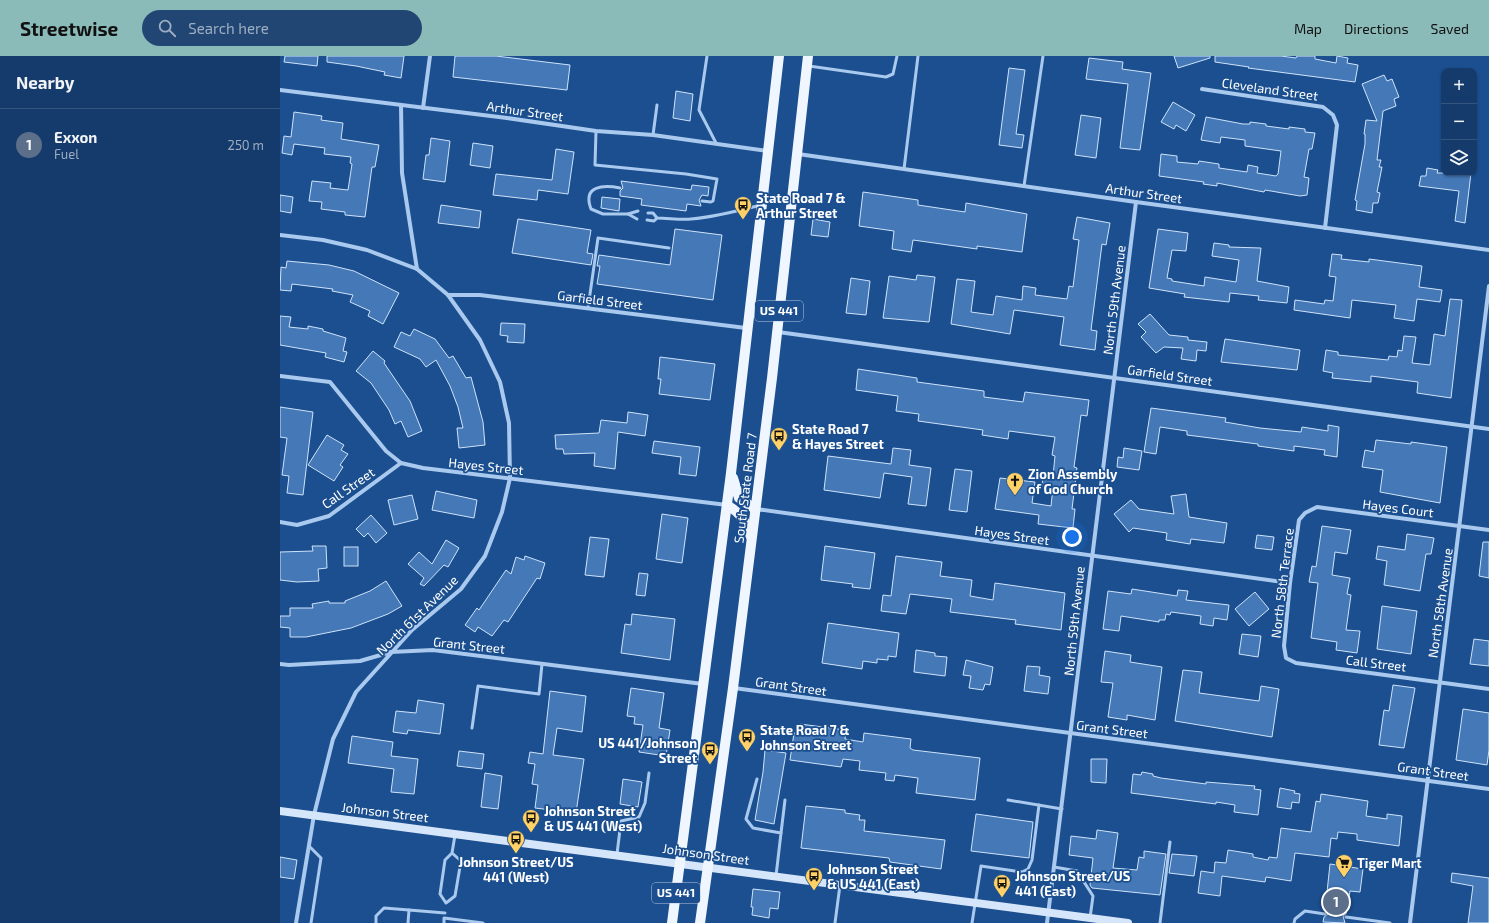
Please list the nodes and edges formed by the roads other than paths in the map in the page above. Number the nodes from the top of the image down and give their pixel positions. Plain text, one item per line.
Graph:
1 (430, 56) edge
2 (707, 56) edge
3 (779, 56) edge
4 (897, 56) edge
5 (918, 56) edge
6 (1043, 56) edge
7 (807, 61) edge
8 (1202, 89) dead end
9 (280, 90) edge
10 (401, 105) junction
11 (657, 105) dead end
12 (423, 108) junction
13 (596, 131) junction
14 (653, 136) junction
15 (716, 143) junction
16 (768, 151) junction
17 (796, 154) junction
18 (904, 169) junction
19 (1024, 186) junction
20 (620, 188) dead end
21 (702, 201) dead end
22 (1136, 202) junction
23 (762, 204) junction
24 (638, 211) dead end
25 (648, 213) dead end
26 (628, 214) junction
27 (657, 218) junction
28 (637, 219) dead end
29 (647, 220) dead end
30 (1325, 228) junction
31 (280, 234) edge
32 (669, 248) dead end
33 (1489, 250) edge
34 (416, 269) junction
35 (1489, 286) edge
36 (448, 295) junction
37 (588, 308) junction
38 (749, 328) junction
39 (776, 332) junction
40 (280, 376) edge
41 (1114, 378) junction
42 (1471, 427) junction
43 (1489, 429) edge
44 (401, 463) junction
45 (731, 472) junction
46 (510, 478) junction
47 (727, 505) junction
48 (755, 509) junction
49 (1305, 513) joint
50 (280, 522) edge
51 (1460, 526) junction
52 (1489, 530) edge
53 (751, 539) junction
54 (1091, 556) junction
55 (1290, 583) junction
56 (391, 652) junction
57 (1286, 658) joint
58 (280, 664) edge
59 (542, 664) junction
60 (1440, 682) junction
61 (704, 684) junction
62 (733, 688) junction
63 (1489, 689) edge
64 (472, 728) dead end
65 (1071, 734) junction
66 (649, 773) dead end
67 (757, 779) dead end
68 (1428, 780) junction
69 (1489, 789) edge
70 (785, 800) dead end
71 (1008, 800) dead end
72 (1039, 805) junction
73 (1062, 809) junction
74 (280, 811) edge
75 (314, 815) junction
76 (455, 833) junction
77 (780, 833) junction
78 (1170, 842) dead end
79 (310, 846) junction
80 (452, 853) junction
81 (618, 854) junction
82 (680, 863) junction
83 (708, 866) junction
84 (1054, 868) junction
85 (776, 876) junction
86 (840, 884) junction
87 (976, 902) junction
88 (446, 903) junction
89 (409, 910) junction
90 (1048, 912) junction
91 (445, 913) junction
92 (1325, 914) dead end
93 (1346, 917) dead end
94 (444, 918) junction
95 (1090, 918) junction
96 (1101, 921) edge
97 (1370, 922) edge
98 (296, 923) edge
99 (311, 923) edge
100 (376, 923) edge
101 (408, 923) edge
102 (444, 923) edge
103 (482, 923) edge
104 (672, 923) edge
105 (700, 923) edge
106 (835, 923) edge
107 (972, 923) edge
108 (1047, 923) edge
109 (1128, 923) edge
110 (1160, 923) edge
111 (1294, 923) edge
112 (1390, 923) edge
113 (1410, 923) edge

1 - 12 street
2 - 15 lane
3 - 16 main road, South State Road 7 / US 441
4 - 7 lane
5 - 18 lane
6 - 19 lane
7 - 17 main road, South State Road 7 / US 441
8 - 30 street, Cleveland Street
9 - 10 street, Arthur Street
10 - 12 street, Arthur Street
10 - 34 street
11 - 14 lane
12 - 13 street, Arthur Street
13 - 14 street, Arthur Street
13 - 21 lane
14 - 15 street, Arthur Street
15 - 16 street, Arthur Street
16 - 23 main road, South State Road 7 / US 441
17 - 18 street, Arthur Street
17 - 39 main road, South State Road 7 / US 441
18 - 19 street, Arthur Street
19 - 22 street, Arthur Street
20 - 26 lane
22 - 30 street, Arthur Street
22 - 41 street, North 59th Avenue
23 - 27 lane
23 - 38 main road, South State Road 7 / US 441
24 - 26 lane
25 - 27 lane
26 - 28 lane
27 - 29 lane
30 - 33 street, Arthur Street
31 - 34 street
32 - 37 lane
34 - 36 street, North 61st Avenue
35 - 42 street, North 58th Avenue
36 - 37 street, Garfield Street
36 - 46 street, North 61st Avenue
37 - 38 street, Garfield Street
38 - 45 main road, South State Road 7 / US 441
39 - 41 street, Garfield Street
39 - 48 main road, South State Road 7 / US 441
40 - 44 street, Hayes Street
41 - 42 street, Garfield Street
41 - 54 street, North 59th Avenue
42 - 43 street, Garfield Street
42 - 51 street, North 58th Avenue
44 - 46 street, Hayes Street
44 - 50 street, Call Street
45 - 47 main road, South State Road 7 / US 441
45 - 48 main road
46 - 47 street, Hayes Street
46 - 56 street, North 61st Avenue
47 - 53 main road
47 - 61 main road, South State Road 7 / US 441
48 - 53 main road, South State Road 7 / US 441
48 - 54 street, Hayes Street
49 - 51 street, Hayes Court
49 - 55 street, North 58th Terrace
51 - 52 street, Hayes Court
51 - 60 street, North 58th Avenue
53 - 62 main road, South State Road 7 / US 441
54 - 55 street, Hayes Street
54 - 65 street, North 59th Avenue
55 - 57 street, North 58th Terrace
56 - 58 street, Grant Street
56 - 59 street, Grant Street
56 - 75 street, North 61st Avenue
57 - 60 street, Call Street
59 - 61 street, Grant Street
59 - 64 lane
60 - 63 street, Call Street
60 - 68 street, North 58th Avenue
61 - 82 main road, South State Road 7 / US 441
62 - 65 street, Grant Street
62 - 83 main road, South State Road 7 / US 441
65 - 68 street, Grant Street
65 - 73 street, North 59th Avenue
66 - 81 lane
67 - 77 lane
68 - 69 street, Grant Street
68 - 113 street, North 58th Avenue
70 - 77 lane
71 - 72 lane
72 - 73 lane
72 - 87 lane
73 - 84 street, North 59th Avenue
74 - 75 street, Johnson Street
75 - 76 street, Johnson Street
75 - 79 street, North 61st Avenue
76 - 80 lane
76 - 81 street, Johnson Street
77 - 85 lane
78 - 110 lane
79 - 98 street, North 61st Avenue
79 - 99 lane
80 - 88 lane
80 - 88 lane
81 - 82 street, Johnson Street
82 - 83 street, Johnson Street
82 - 104 main road, South State Road 7 / US 441
83 - 85 street, Johnson Street
83 - 105 main road, South State Road 7 / US 441
84 - 90 street, North 59th Avenue
84 - 95 lane
85 - 86 street, Johnson Street
86 - 87 street, Johnson Street
86 - 106 lane
87 - 90 street, Johnson Street
87 - 107 lane
88 - 91 lane
89 - 91 lane
89 - 100 lane
89 - 101 lane
90 - 95 street, Johnson Street
90 - 108 street, North 59th Avenue
91 - 94 lane
92 - 111 lane
93 - 97 lane
94 - 102 lane
94 - 103 lane
95 - 96 street, Johnson Street
96 - 109 street, Johnson Street
97 - 112 lane

